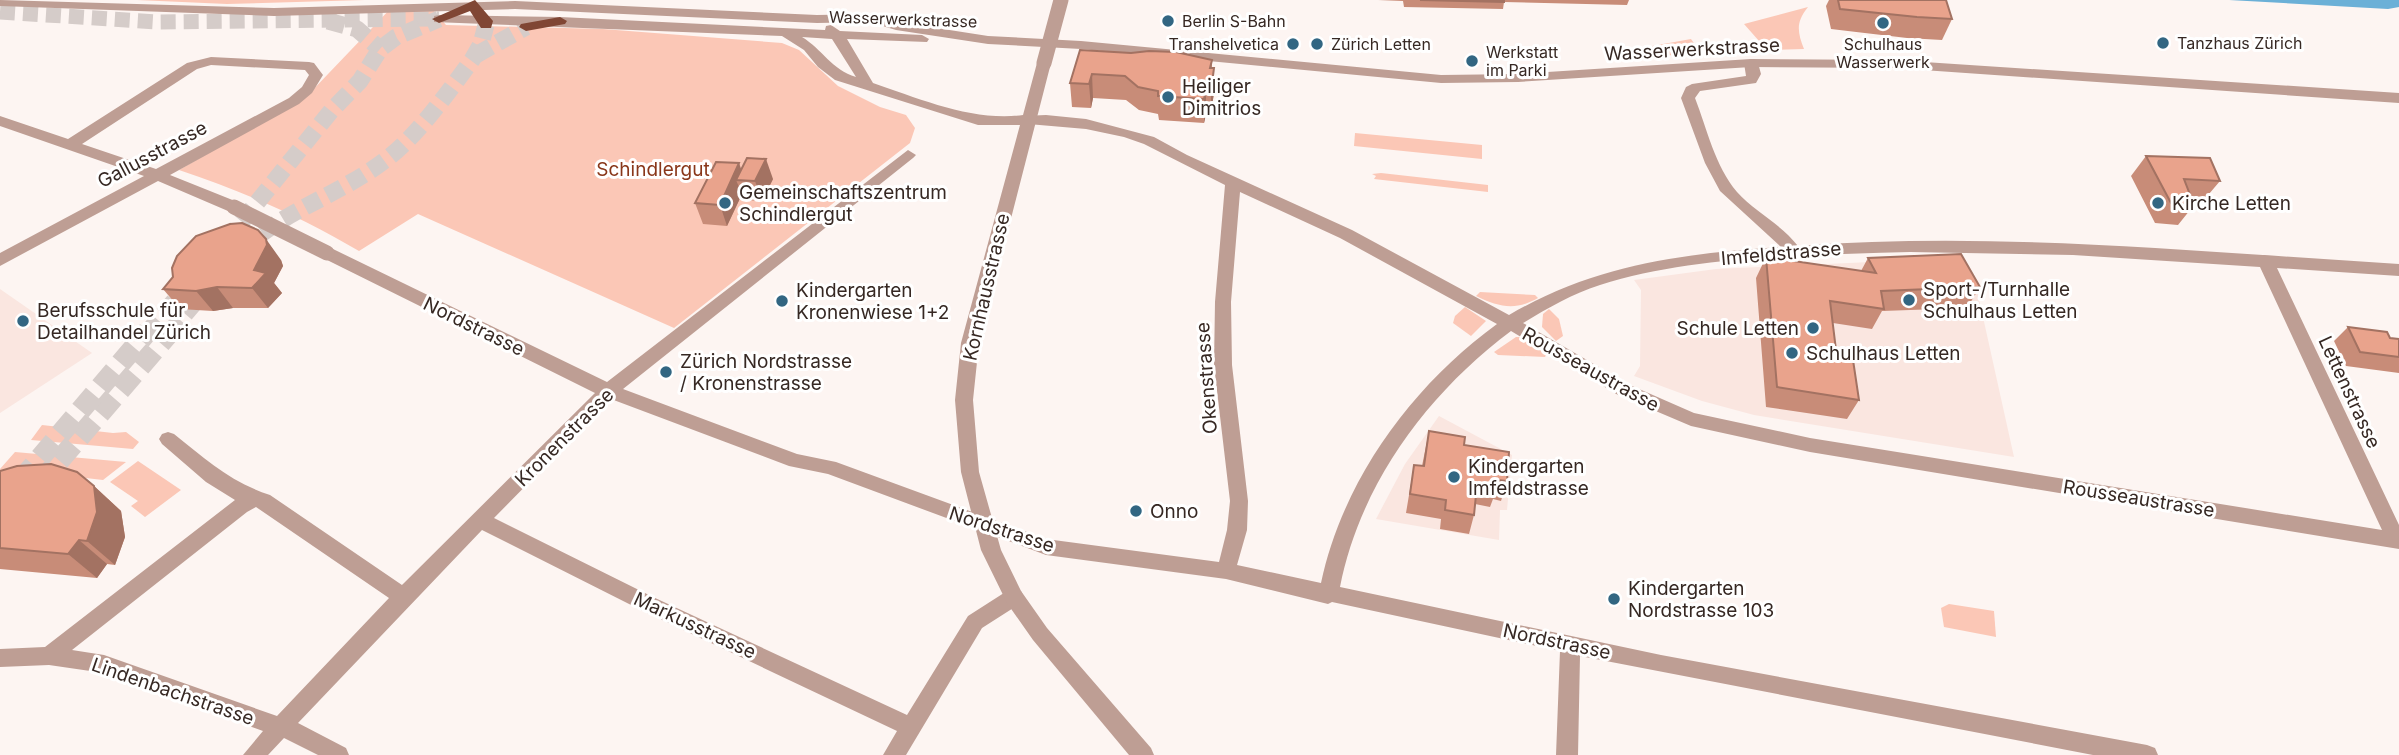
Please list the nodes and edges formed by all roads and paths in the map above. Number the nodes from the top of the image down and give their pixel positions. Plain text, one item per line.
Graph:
1 (1061, 0) edge
2 (0, 2) edge
3 (473, 4) junction
4 (439, 19) joint
5 (817, 19) junction
6 (560, 22) junction
7 (486, 23) junction
8 (526, 27) tunnel mouth
9 (783, 32) junction
10 (892, 32) junction
11 (836, 34) junction
12 (817, 53) junction
13 (1751, 63) junction
14 (857, 68) junction
15 (867, 85) junction
16 (2399, 98) edge
17 (1028, 119) junction
18 (1, 123) edge
19 (70, 145) junction
20 (908, 155) dead end
21 (157, 175) junction
22 (1233, 181) junction
23 (1793, 251) junction
24 (0, 260) edge
25 (2265, 260) junction
26 (2399, 270) edge
27 (1510, 323) junction
28 (608, 391) junction
29 (168, 439) dead end
30 (253, 500) junction
31 (481, 521) junction
32 (982, 522) junction
33 (2398, 541) edge
34 (1227, 571) junction
35 (1328, 595) junction
36 (403, 597) junction
37 (1014, 597) junction
38 (1570, 643) junction
39 (49, 656) junction
40 (0, 658) edge
41 (279, 726) junction
42 (910, 727) junction
43 (254, 755) edge
44 (338, 755) edge
45 (894, 755) edge
46 (1143, 755) edge
47 (1567, 755) edge
48 (2147, 755) edge

1 - 17 street, Kornhausstrasse, bridge
2 - 3 street, Wasserwerkstrasse
3 - 4 highway
3 - 5 street, Wasserwerkstrasse
3 - 7 highway
4 - 7 street, Wasserwerkstrasse
5 - 10 street, Wasserwerkstrasse
5 - 11 street
6 - 7 street, Wasserwerkstrasse
6 - 8 highway
6 - 9 street, Wasserwerkstrasse
9 - 11 street, Wasserwerkstrasse
9 - 12 street, Rousseaustrasse
10 - 11 street, Wasserwerkstrasse
10 - 13 street, Wasserwerkstrasse
10 - 14 street
11 - 12 street
11 - 14 street
12 - 15 street, Rousseaustrasse
13 - 16 street, Wasserwerkstrasse
13 - 23 street
14 - 15 street
15 - 17 street, Rousseaustrasse
17 - 22 street, Rousseaustrasse
17 - 32 street, Kornhausstrasse
18 - 19 street, Nordstrasse
19 - 21 street, Nordstrasse
19 - 21 street, Gallusstrasse
20 - 28 street, Kronenstrasse
21 - 24 street, Gallusstrasse
21 - 28 street, Nordstrasse, bridge
22 - 27 street, Rousseaustrasse
22 - 34 street, Okenstrasse
23 - 25 street, Imfeldstrasse
23 - 27 street, Imfeldstrasse
25 - 26 street, Imfeldstrasse
25 - 33 street, Lettenstrasse
27 - 33 street, Rousseaustrasse
27 - 35 street, Imfeldstrasse
28 - 31 street, Kronenstrasse
28 - 32 street, Nordstrasse
29 - 30 street
30 - 36 street
30 - 39 street
31 - 36 street, Kronenstrasse
31 - 42 street, Markusstrasse
32 - 34 street, Nordstrasse
32 - 37 street, Kornhausstrasse
34 - 35 street, Nordstrasse
35 - 38 street, Nordstrasse
36 - 41 street, Kronenstrasse
37 - 42 street
37 - 46 street, Kornhausstrasse
38 - 47 street
38 - 48 street, Nordstrasse
39 - 40 street, Lindenbachstrasse
39 - 41 street, Lindenbachstrasse
41 - 43 street, Kronenstrasse
41 - 44 street, Lindenbachstrasse
42 - 45 street

